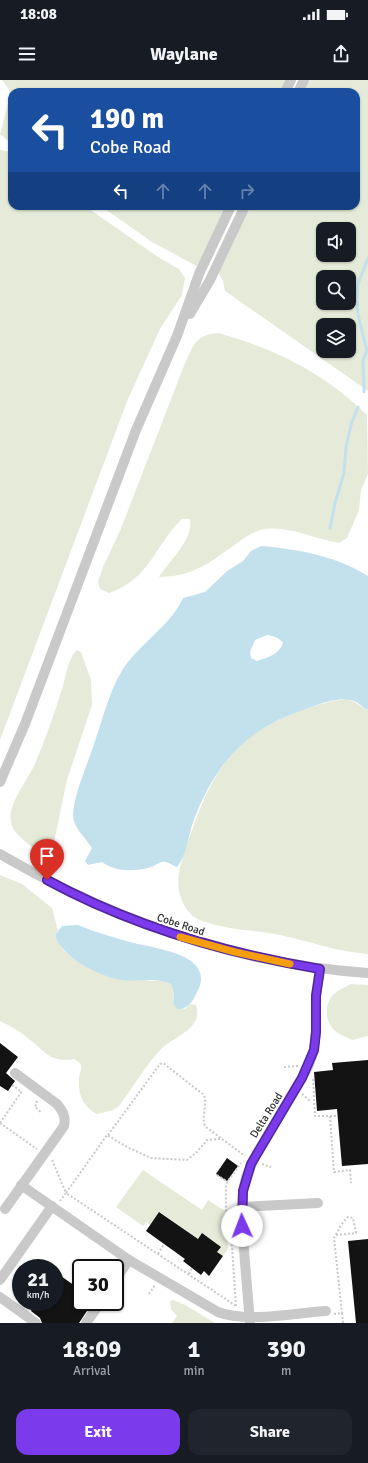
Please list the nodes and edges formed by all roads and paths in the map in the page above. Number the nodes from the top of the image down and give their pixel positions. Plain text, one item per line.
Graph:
1 (230, 210) edge
2 (242, 210) edge
3 (205, 263) junction
4 (216, 268) junction
5 (177, 336) junction
6 (0, 782) edge
7 (0, 854) edge
8 (320, 969) junction
9 (368, 973) edge
10 (302, 1066) dead end
11 (284, 1067) dead end
12 (312, 1072) dead end
13 (15, 1073) dead end
14 (12, 1085) dead end
15 (22, 1092) junction
16 (302, 1094) dead end
17 (27, 1095) dead end
18 (32, 1098) dead end
19 (310, 1101) dead end
20 (42, 1112) dead end
21 (330, 1116) junction
22 (338, 1116) dead end
23 (0, 1123) edge
24 (107, 1135) junction
25 (220, 1139) junction
26 (38, 1149) dead end
27 (51, 1159) dead end
28 (259, 1163) dead end
29 (271, 1167) dead end
30 (217, 1175) dead end
31 (228, 1182) junction
32 (352, 1184) dead end
33 (21, 1185) junction
34 (66, 1193) junction
35 (318, 1203) dead end
36 (53, 1207) junction
37 (241, 1207) junction
38 (5, 1209) dead end
39 (336, 1235) junction
40 (164, 1244) dead end
41 (158, 1254) junction
42 (129, 1260) junction
43 (124, 1267) edge
44 (192, 1268) dead end
45 (188, 1274) junction
46 (0, 1280) edge
47 (155, 1284) dead end
48 (148, 1294) dead end
49 (0, 1297) edge
50 (236, 1306) junction
51 (326, 1310) dead end
52 (95, 1311) edge
53 (342, 1313) dead end
54 (238, 1317) junction
55 (250, 1320) edge
56 (36, 1323) edge
57 (86, 1323) edge

1 - 3 street
2 - 4 street
3 - 4 street
3 - 5 street
4 - 5 street
5 - 6 street
7 - 8 street, Cobe Road
8 - 9 street, Cobe Road
8 - 37 street, Delta Road
10 - 11 path
12 - 21 path
13 - 33 street
14 - 15 path
15 - 17 path
15 - 23 path
16 - 19 path
18 - 20 path
21 - 22 path
21 - 32 path
23 - 26 path
24 - 25 path
24 - 25 path
24 - 34 path
25 - 31 path
27 - 34 path
28 - 29 path
30 - 31 path
31 - 50 path
33 - 36 street
33 - 38 street
34 - 36 path
34 - 41 path
35 - 37 street
36 - 42 street
36 - 46 street
37 - 55 street, Delta Road
39 - 39 path
39 - 53 path
40 - 41 path
41 - 45 path
42 - 43 street
42 - 54 street
44 - 45 path
45 - 50 path
47 - 48 path
49 - 56 street
50 - 54 path
51 - 55 street
52 - 57 street
54 - 55 street

